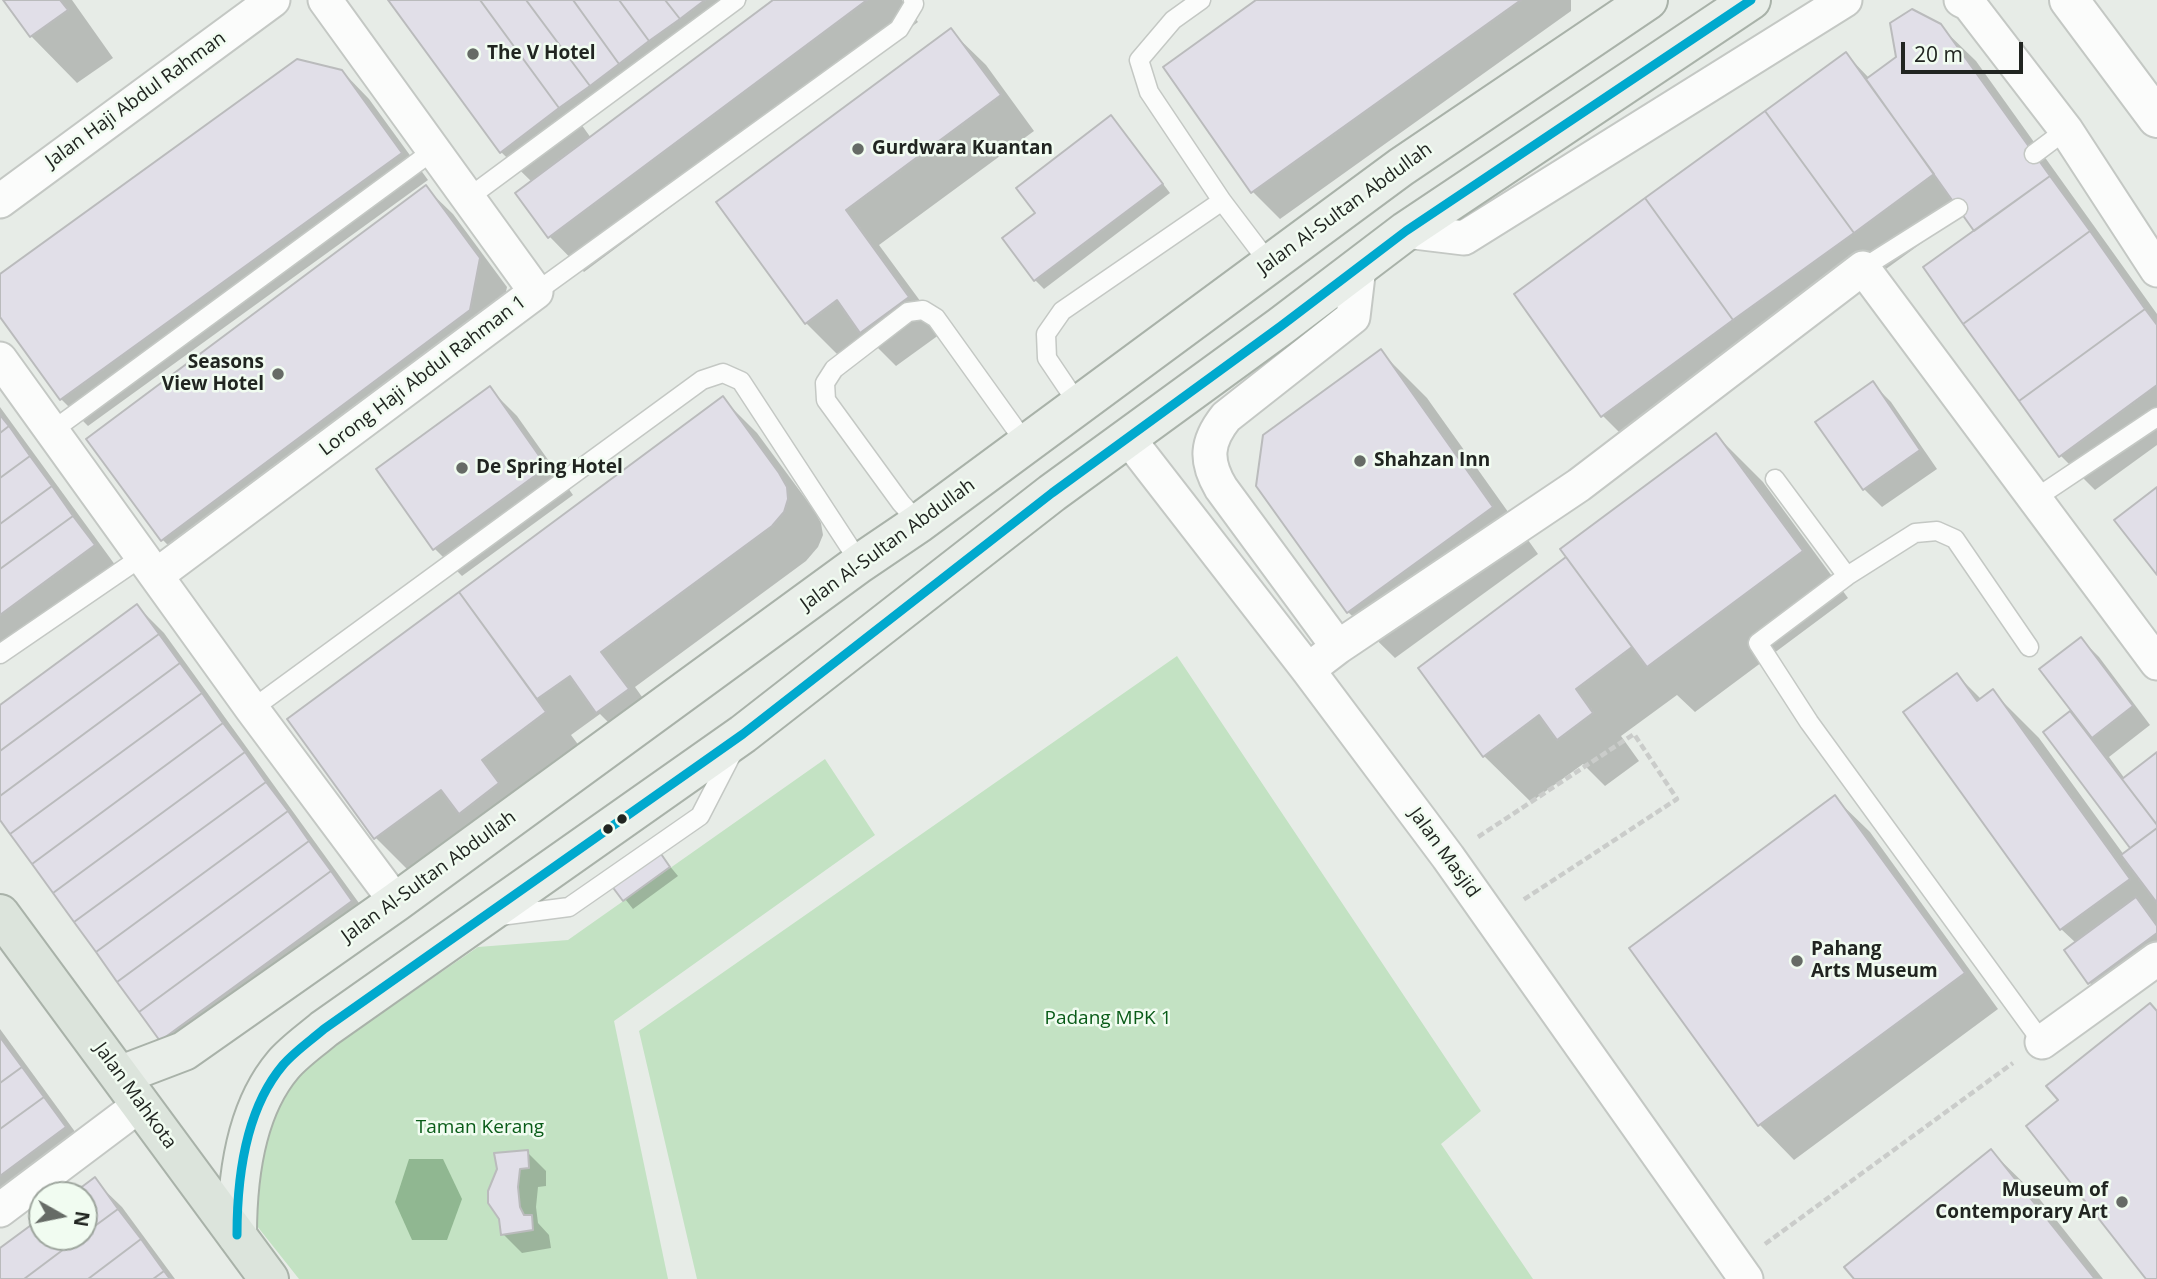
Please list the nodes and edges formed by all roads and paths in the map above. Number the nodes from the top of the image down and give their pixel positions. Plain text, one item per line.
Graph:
1 (273, 0) edge
2 (326, 0) edge
3 (736, 0) edge
4 (914, 0) edge
5 (1201, 0) edge
6 (1751, 0) edge
7 (1845, 0) edge
8 (1961, 0) edge
9 (2068, 0) edge
10 (1642, 2) edge
11 (2154, 107) edge
12 (2066, 130) junction
13 (434, 150) junction
14 (2034, 154) dead end
15 (468, 198) junction
16 (0, 201) edge
17 (1222, 201) junction
18 (1958, 208) dead end
19 (1406, 231) junction
20 (1269, 264) junction
21 (1359, 267) junction
22 (1863, 268) junction
23 (2157, 270) edge
24 (536, 292) junction
25 (0, 359) edge
26 (1080, 407) junction
27 (2157, 417) edge
28 (52, 431) junction
29 (1129, 438) junction
30 (1027, 445) junction
31 (1775, 479) dead end
32 (2036, 498) junction
33 (919, 523) junction
34 (860, 563) junction
35 (150, 566) junction
36 (1847, 576) junction
37 (1338, 647) junction
38 (2029, 647) dead end
39 (0, 654) edge
40 (2157, 663) edge
41 (1308, 670) junction
42 (252, 709) junction
43 (1448, 857) junction
44 (396, 902) junction
45 (0, 914) edge
46 (1493, 920) junction
47 (2157, 959) edge
48 (2042, 1042) junction
49 (131, 1090) junction
50 (0, 1210) edge
51 (237, 1235) junction
52 (1741, 1272) edge
53 (269, 1279) edge

1 - 16 street, Jalan Haji Abdul Rahman
2 - 13 street, Lorong Haji Abdul Rahman 1
3 - 15 lane
4 - 24 lane
5 - 17 lane
6 - 19 main road
7 - 19 street
8 - 12 street
9 - 11 street
10 - 20 main road, Jalan Al-Sultan Abdullah
12 - 14 lane
12 - 23 street
13 - 15 street, Lorong Haji Abdul Rahman 1
13 - 28 lane
15 - 24 street, Lorong Haji Abdul Rahman 1
17 - 20 lane
17 - 26 lane
18 - 22 lane
19 - 21 main road
20 - 26 main road, Jalan Al-Sultan Abdullah
21 - 29 main road
21 - 37 street
22 - 32 street
22 - 37 street
24 - 35 street, Lorong Haji Abdul Rahman 1
25 - 28 street
26 - 30 main road, Jalan Al-Sultan Abdullah
27 - 32 lane
28 - 35 street
29 - 41 street, Jalan Masjid
29 - 51 main road
30 - 33 main road, Jalan Al-Sultan Abdullah
30 - 33 lane
31 - 36 lane
32 - 40 street
33 - 34 main road, Jalan Al-Sultan Abdullah
34 - 42 lane
34 - 44 main road, Jalan Al-Sultan Abdullah
35 - 39 lane
35 - 42 street
36 - 38 lane
36 - 48 lane
37 - 41 street
41 - 43 street, Jalan Masjid
42 - 44 street
43 - 46 street, Jalan Masjid
43 - 46 path
44 - 49 main road, Jalan Al-Sultan Abdullah
45 - 49 highway, Jalan Mahkota
46 - 52 street, Jalan Masjid
47 - 48 street
48 - 52 path
49 - 50 street
49 - 51 highway, Jalan Mahkota
51 - 53 highway, Jalan Mahkota

